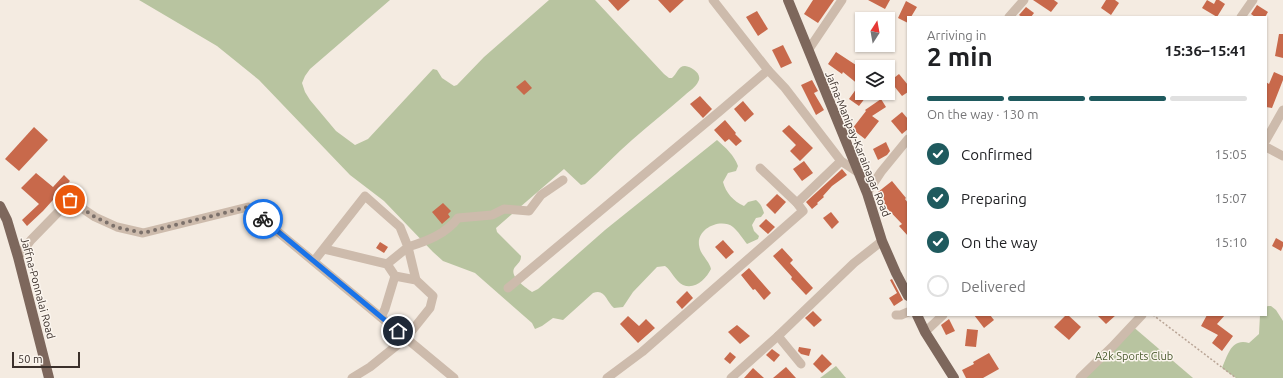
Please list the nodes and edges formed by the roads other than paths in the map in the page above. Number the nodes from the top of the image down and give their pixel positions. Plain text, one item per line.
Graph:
1 (713, 0) edge
2 (788, 0) edge
3 (842, 0) edge
4 (1024, 0) edge
5 (1253, 0) edge
6 (1010, 16) edge
7 (1242, 16) edge
8 (809, 49) junction
9 (768, 70) junction
10 (1283, 110) edge
11 (1267, 138) edge
12 (907, 140) edge
13 (1267, 148) edge
14 (1283, 156) edge
15 (841, 161) junction
16 (760, 168) dead end
17 (856, 171) junction
18 (563, 180) dead end
19 (866, 193) junction
20 (797, 203) junction
21 (0, 206) edge
22 (882, 241) junction
23 (408, 247) junction
24 (324, 249) junction
25 (18, 257) junction
26 (314, 261) junction
27 (387, 264) junction
28 (395, 276) junction
29 (416, 280) junction
30 (508, 288) dead end
31 (907, 294) edge
32 (907, 313) edge
33 (896, 315) dead end
34 (917, 316) edge
35 (942, 316) edge
36 (1141, 316) edge
37 (381, 317) junction
38 (925, 332) junction
39 (778, 336) junction
40 (406, 338) junction
41 (801, 364) dead end
42 (49, 378) edge
43 (352, 378) edge
44 (454, 378) edge
45 (607, 378) edge
46 (730, 378) edge
47 (954, 378) edge
48 (1080, 378) edge

1 - 9 street
2 - 8 main road, Jafna-Manipay-Karainagar Road
3 - 8 street
4 - 6 street
5 - 7 street
8 - 17 main road, Jafna-Manipay-Karainagar Road
9 - 15 street
9 - 30 street
10 - 11 street
12 - 19 street
13 - 14 street
15 - 17 street
15 - 20 street
16 - 20 street
17 - 19 main road, Jafna-Manipay-Karainagar Road
18 - 23 street
19 - 22 main road, Jafna-Manipay-Karainagar Road
20 - 45 street
21 - 25 main road, Jaffna-Ponnalai Road
22 - 31 main road, Jafna-Manipay-Karainagar Road
22 - 39 street
23 - 24 street
23 - 27 street
23 - 29 street
24 - 26 street
24 - 27 street
25 - 26 street
25 - 42 main road, Jaffna-Ponnalai Road
26 - 37 street
27 - 28 street
28 - 29 street
28 - 37 street
29 - 40 street
32 - 33 street
34 - 38 main road
35 - 38 street
36 - 48 street
37 - 40 street
38 - 47 main road
39 - 41 street
39 - 46 street
40 - 43 street
40 - 44 street

